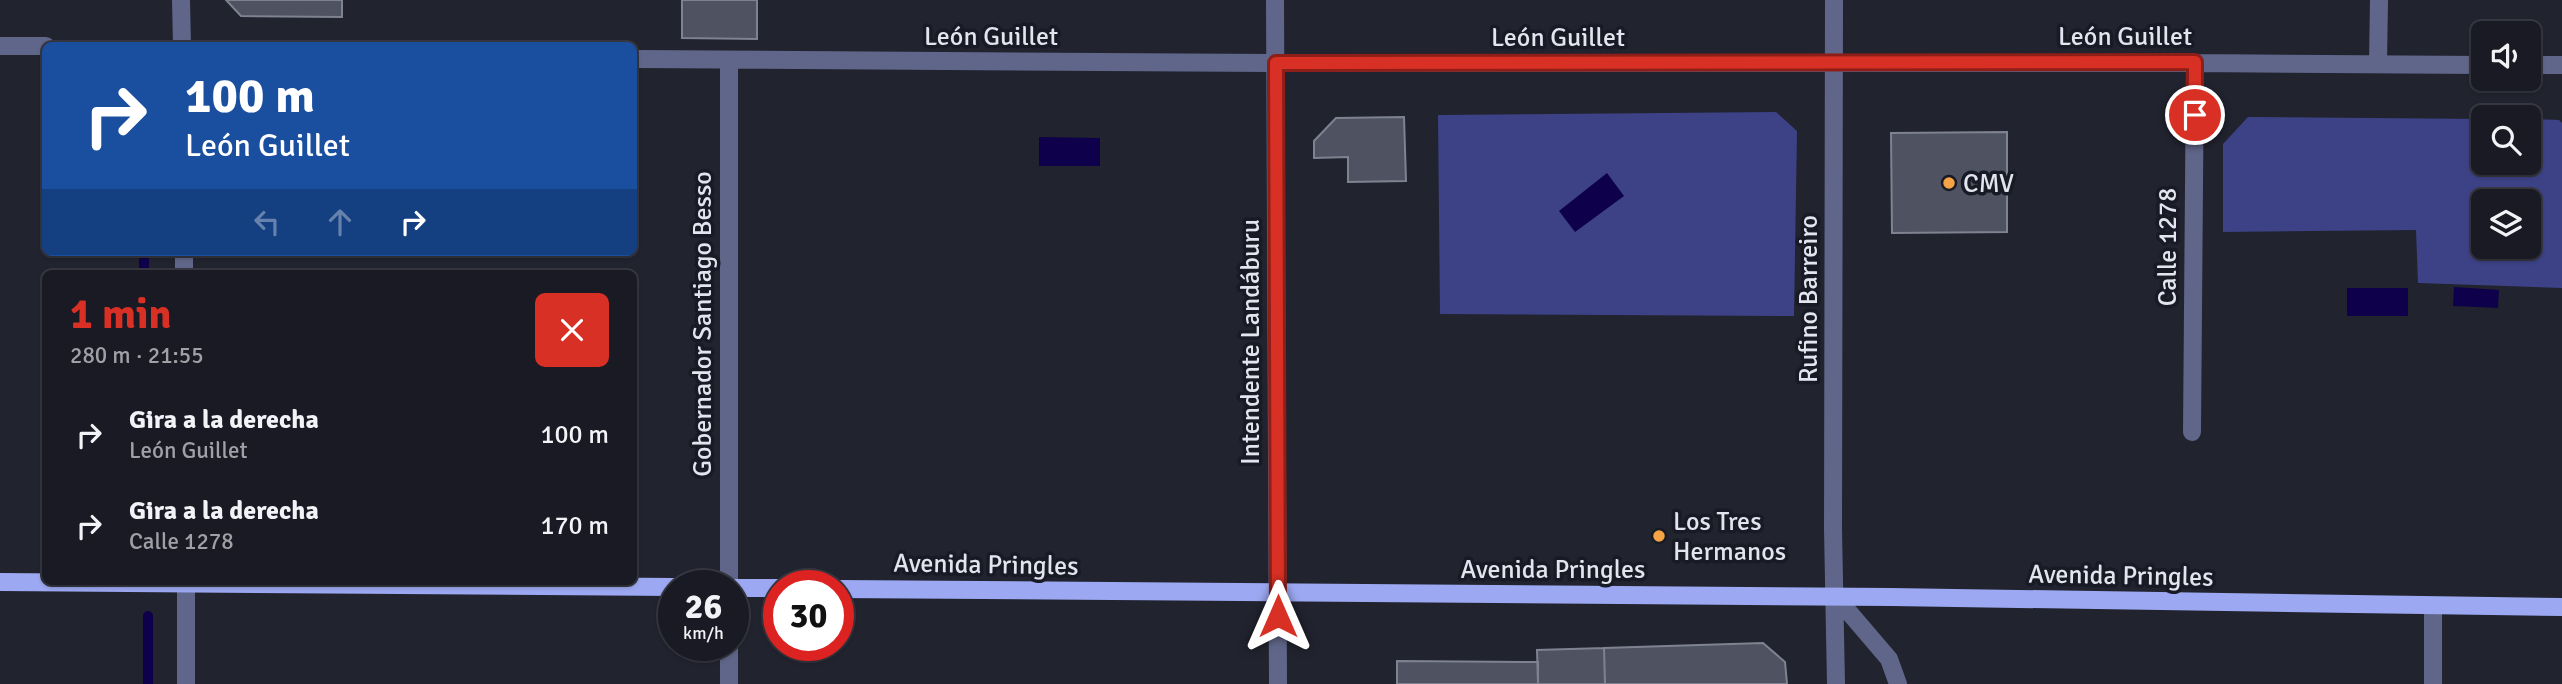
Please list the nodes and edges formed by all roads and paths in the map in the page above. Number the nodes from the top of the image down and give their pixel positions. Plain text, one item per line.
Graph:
1 (181, 0) edge
2 (1275, 0) edge
3 (1834, 0) edge
4 (2379, 0) edge
5 (182, 42) edge
6 (0, 46) edge
7 (42, 46) edge
8 (637, 59) edge
9 (729, 61) junction
10 (2195, 62) junction
11 (1276, 63) junction
12 (1835, 63) junction
13 (2378, 64) junction
14 (2471, 65) edge
15 (2541, 65) edge
16 (2562, 65) edge
17 (2192, 432) dead end
18 (731, 570) edge
19 (0, 582) edge
20 (42, 582) edge
21 (186, 585) edge
22 (479, 585) edge
23 (658, 587) edge
24 (854, 589) edge
25 (1278, 594) junction
26 (1836, 597) junction
27 (2433, 607) junction
28 (2562, 607) edge
29 (729, 661) edge
30 (186, 684) edge
31 (729, 684) edge
32 (1278, 684) edge
33 (1836, 684) edge
34 (1898, 684) edge
35 (2433, 684) edge

1 - 5 street
2 - 11 street, Intendente Landáburu
3 - 12 street, Rufino Barreiro
4 - 13 street
6 - 7 street
8 - 9 street, León Guillet
9 - 11 street, León Guillet
9 - 18 street, Gobernador Santiago Besso
10 - 12 street, León Guillet
10 - 13 street, León Guillet
10 - 17 street, Calle 1278
11 - 12 street, León Guillet
11 - 25 street, Intendente Landáburu
12 - 26 street, Rufino Barreiro
13 - 14 street, León Guillet
15 - 16 street
19 - 20 main road
21 - 30 street
22 - 23 main road
24 - 25 main road, Avenida Pringles
25 - 26 main road, Avenida Pringles
25 - 32 street, Intendente Landáburu
26 - 27 main road, Avenida Pringles
26 - 33 street, Rufino Barreiro
26 - 34 street
27 - 28 main road, Avenida Pringles
27 - 35 street
29 - 31 street

